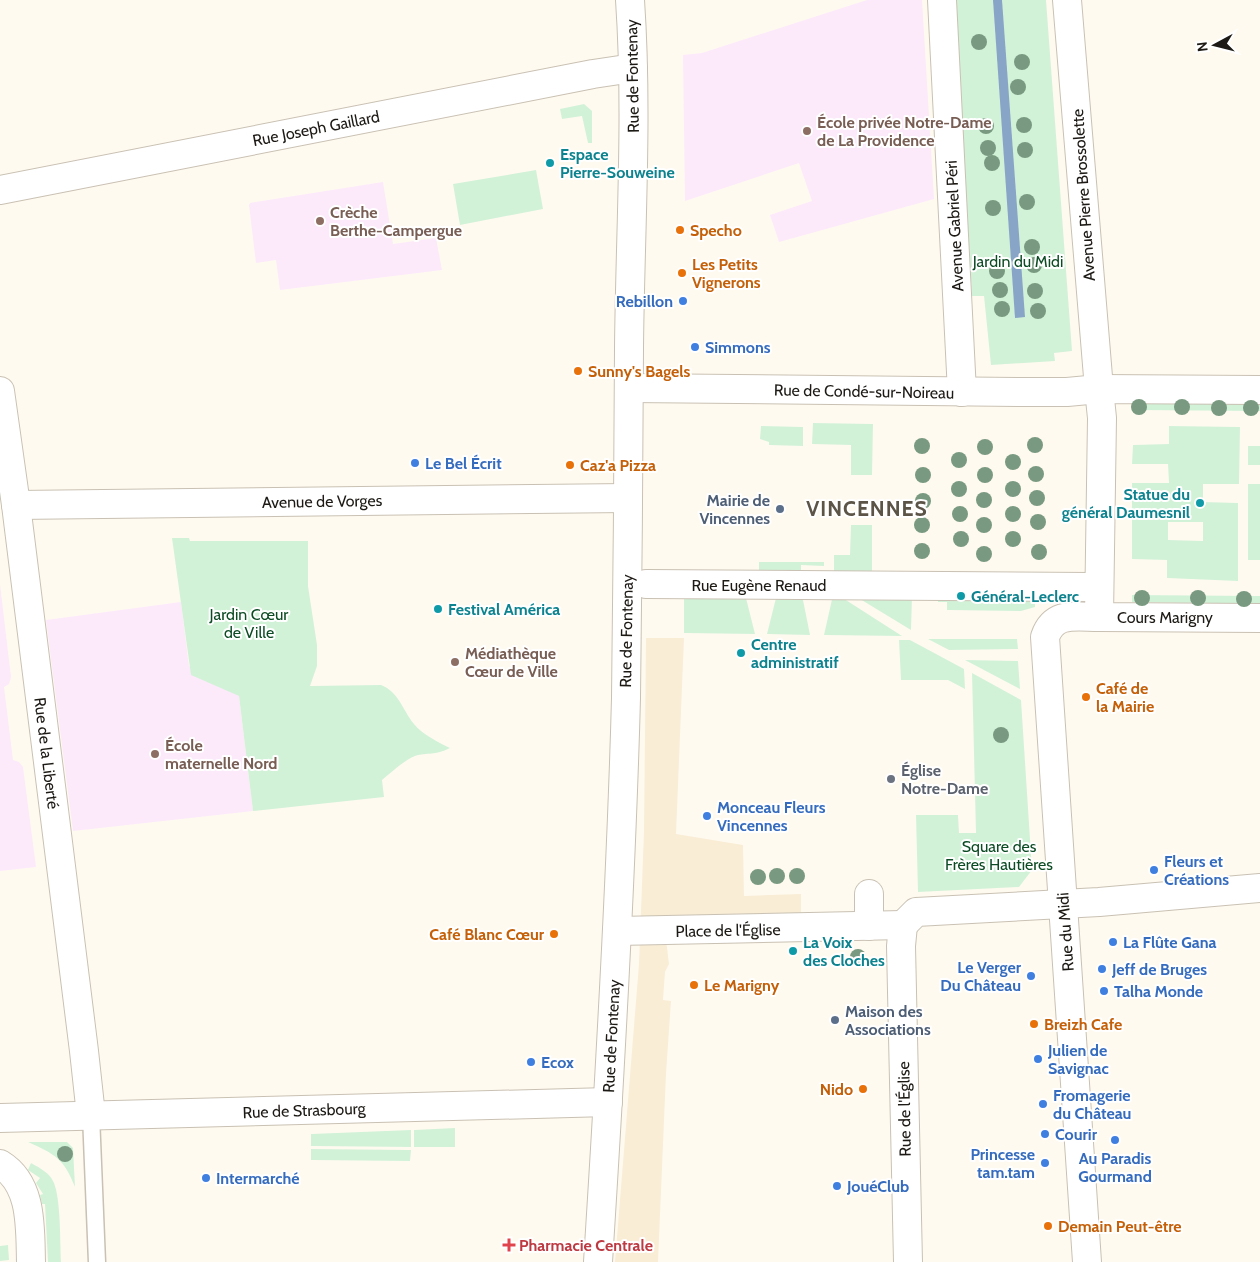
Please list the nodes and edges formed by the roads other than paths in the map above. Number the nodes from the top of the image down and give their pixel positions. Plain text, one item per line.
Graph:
1 (630, 0) edge
2 (942, 0) edge
3 (1067, 0) edge
4 (633, 68) junction
5 (0, 190) edge
6 (629, 388) junction
7 (1099, 389) junction
8 (1260, 390) edge
9 (0, 391) edge
10 (962, 392) junction
11 (628, 498) junction
12 (16, 504) junction
13 (646, 584) dead end
14 (1091, 586) dead end
15 (1099, 617) junction
16 (1260, 618) edge
17 (1260, 888) edge
18 (868, 894) dead end
19 (1063, 904) junction
20 (903, 925) junction
21 (869, 926) junction
22 (617, 931) junction
23 (608, 1102) junction
24 (91, 1115) junction
25 (0, 1118) edge
26 (0, 1164) edge
27 (31, 1262) edge
28 (97, 1262) edge
29 (598, 1262) edge
30 (908, 1262) edge
31 (1087, 1262) edge

1 - 4 street, Rue de Fontenay
2 - 10 street, Avenue Gabriel Péri
3 - 7 street, Avenue Pierre Brossolette
4 - 5 street, Rue Joseph Gaillard
4 - 6 street, Rue de Fontenay
6 - 10 street, Rue de Condé-sur-Noireau
6 - 11 street, Rue de Fontenay
7 - 8 street
7 - 10 street, Rue de Condé-sur-Noireau
7 - 15 street, Cours Marigny
9 - 12 street, Rue de la Liberté
11 - 12 street, Avenue de Vorges
11 - 22 street, Rue de Fontenay
12 - 24 street, Rue de la Liberté
13 - 14 street, Rue Eugène Renaud
15 - 16 street, Cours Marigny
15 - 19 street, Rue du Midi
17 - 19 street
18 - 21 street
19 - 20 street
19 - 31 street, Rue du Midi
20 - 21 street, Place de l'Église
20 - 30 street, Rue de l'Église
21 - 22 street, Place de l'Église
22 - 23 street, Rue de Fontenay
23 - 24 street, Rue de Strasbourg
23 - 29 street, Rue de Fontenay
24 - 25 street, Rue de Strasbourg
24 - 28 lane
26 - 27 street

